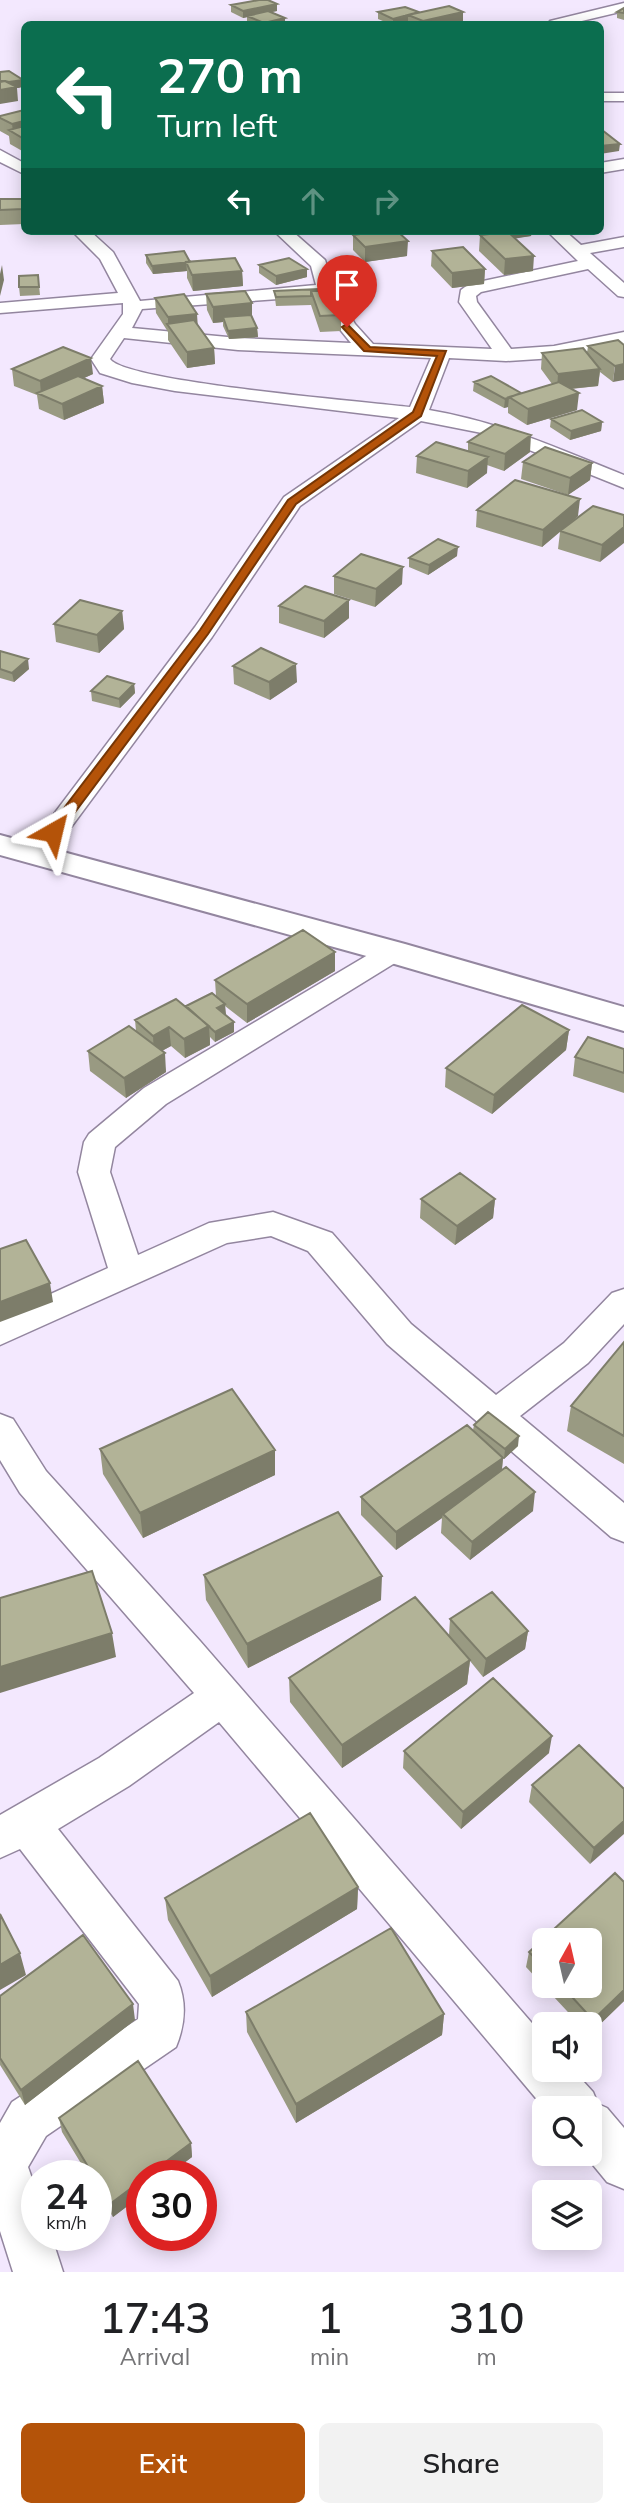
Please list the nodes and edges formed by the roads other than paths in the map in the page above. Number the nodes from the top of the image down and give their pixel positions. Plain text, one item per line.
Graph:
1 (624, 7) edge
2 (567, 21) edge
3 (604, 97) edge
4 (624, 97) edge
5 (0, 155) edge
6 (624, 164) edge
7 (21, 167) edge
8 (604, 167) edge
9 (83, 235) edge
10 (286, 235) edge
11 (560, 235) edge
12 (624, 242) edge
13 (585, 257) junction
14 (326, 290) junction
15 (624, 292) edge
16 (131, 301) junction
17 (0, 308) edge
18 (119, 332) junction
19 (624, 338) edge
20 (368, 349) junction
21 (442, 353) junction
22 (506, 355) junction
23 (417, 414) junction
24 (624, 482) edge
25 (0, 845) edge
26 (36, 855) junction
27 (393, 952) junction
28 (624, 1019) edge
29 (127, 1274) junction
30 (624, 1302) edge
31 (0, 1332) edge
32 (495, 1416) junction
33 (0, 1429) edge
34 (624, 1526) edge
35 (222, 1697) junction
36 (13, 1830) edge
37 (565, 2096) edge
38 (602, 2139) edge
39 (624, 2165) edge
40 (38, 2272) edge

1 - 2 street
3 - 4 street
5 - 7 street
6 - 8 street
9 - 16 street
10 - 14 street
11 - 13 street
12 - 13 street
13 - 15 street
13 - 22 street
14 - 16 street
14 - 20 street
16 - 17 street
16 - 18 street
18 - 20 street
18 - 23 street
19 - 22 street
20 - 21 street
21 - 22 street
21 - 23 street
23 - 24 street
23 - 26 street
25 - 26 main road
26 - 27 main road
27 - 28 main road
27 - 29 street
29 - 31 street
29 - 32 street
30 - 32 street
32 - 34 street
33 - 35 street
35 - 36 street
35 - 37 street
36 - 40 street
38 - 39 street

